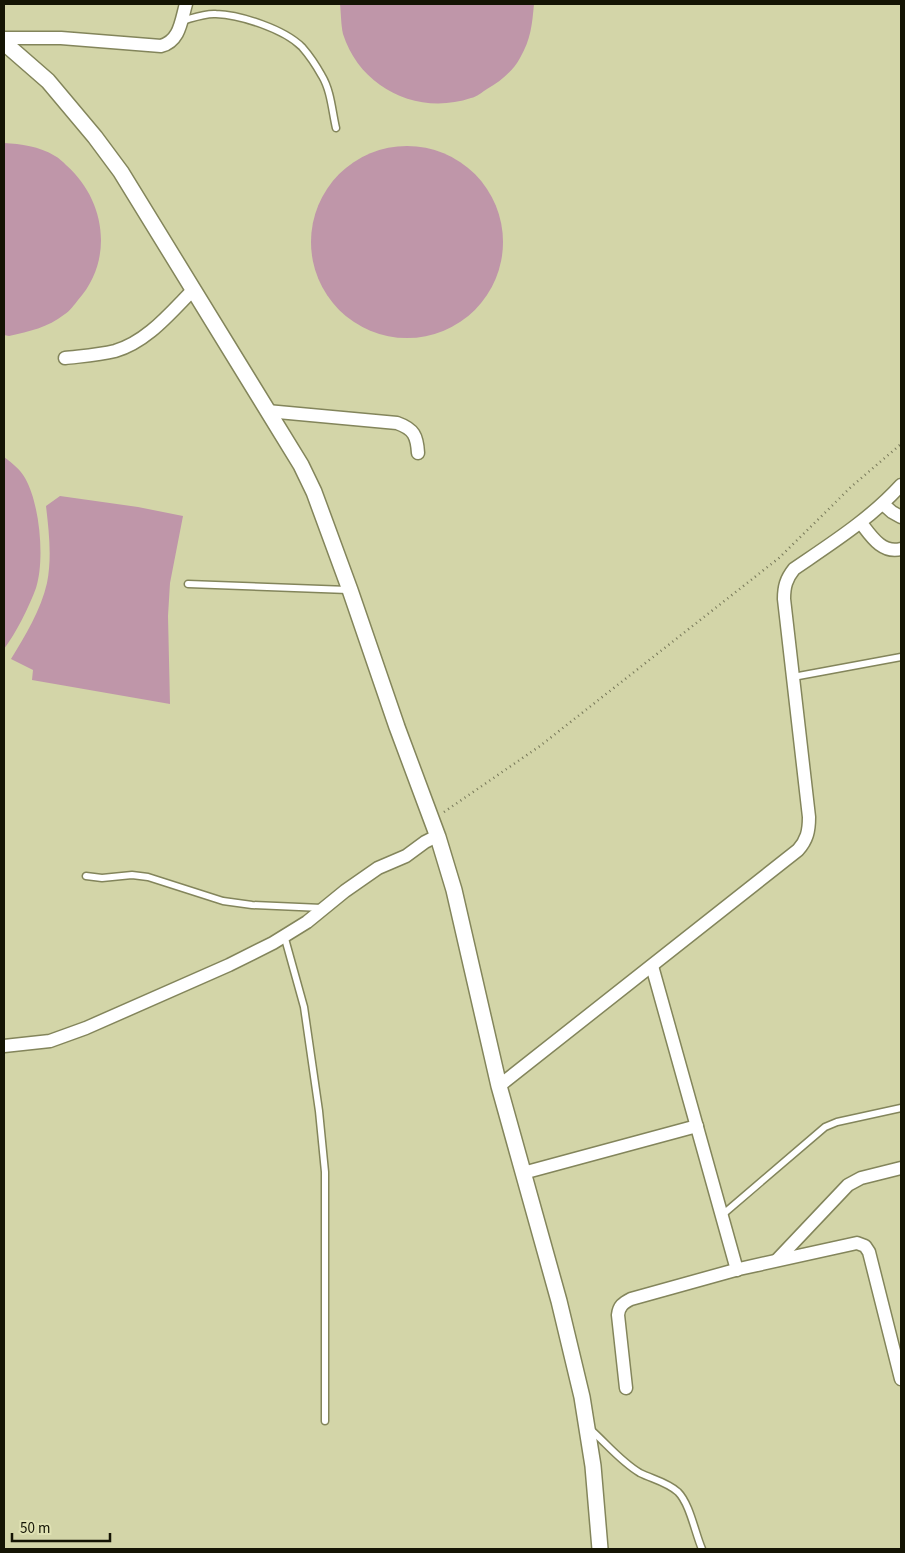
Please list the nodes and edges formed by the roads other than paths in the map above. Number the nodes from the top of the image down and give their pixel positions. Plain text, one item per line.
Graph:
1 (186, 4) edge
2 (181, 22) junction
3 (4, 38) edge
4 (4, 44) edge
5 (336, 128) dead end
6 (193, 290) junction
7 (66, 358) dead end
8 (268, 411) junction
9 (418, 453) dead end
10 (901, 485) edge
11 (883, 504) junction
12 (901, 517) edge
13 (861, 523) junction
14 (901, 549) edge
15 (188, 584) dead end
16 (350, 590) junction
17 (901, 658) edge
18 (793, 677) junction
19 (438, 836) junction
20 (86, 876) dead end
21 (324, 908) junction
22 (284, 935) junction
23 (652, 966) junction
24 (4, 1046) edge
25 (499, 1086) junction
26 (901, 1108) edge
27 (697, 1126) junction
28 (901, 1168) edge
29 (523, 1173) junction
30 (722, 1216) junction
31 (777, 1260) junction
32 (737, 1270) junction
33 (901, 1379) edge
34 (626, 1388) dead end
35 (325, 1421) dead end
36 (588, 1426) junction
37 (600, 1549) edge
38 (702, 1549) edge

1 - 2 street
2 - 3 street
2 - 5 lane
4 - 6 street
6 - 7 street
6 - 8 street
8 - 9 street
8 - 16 street
10 - 11 street
11 - 12 street
11 - 13 street
13 - 14 street
13 - 18 street
15 - 16 lane
16 - 19 street
17 - 18 lane
18 - 23 street
19 - 21 street
19 - 25 street
20 - 21 lane
21 - 22 street
22 - 24 street
22 - 35 lane
23 - 25 street
23 - 27 street
25 - 29 street
26 - 30 lane
27 - 29 street
27 - 30 street
28 - 31 street
29 - 36 street
30 - 32 street
31 - 32 street
31 - 33 street
32 - 34 street
36 - 37 street
36 - 38 lane

